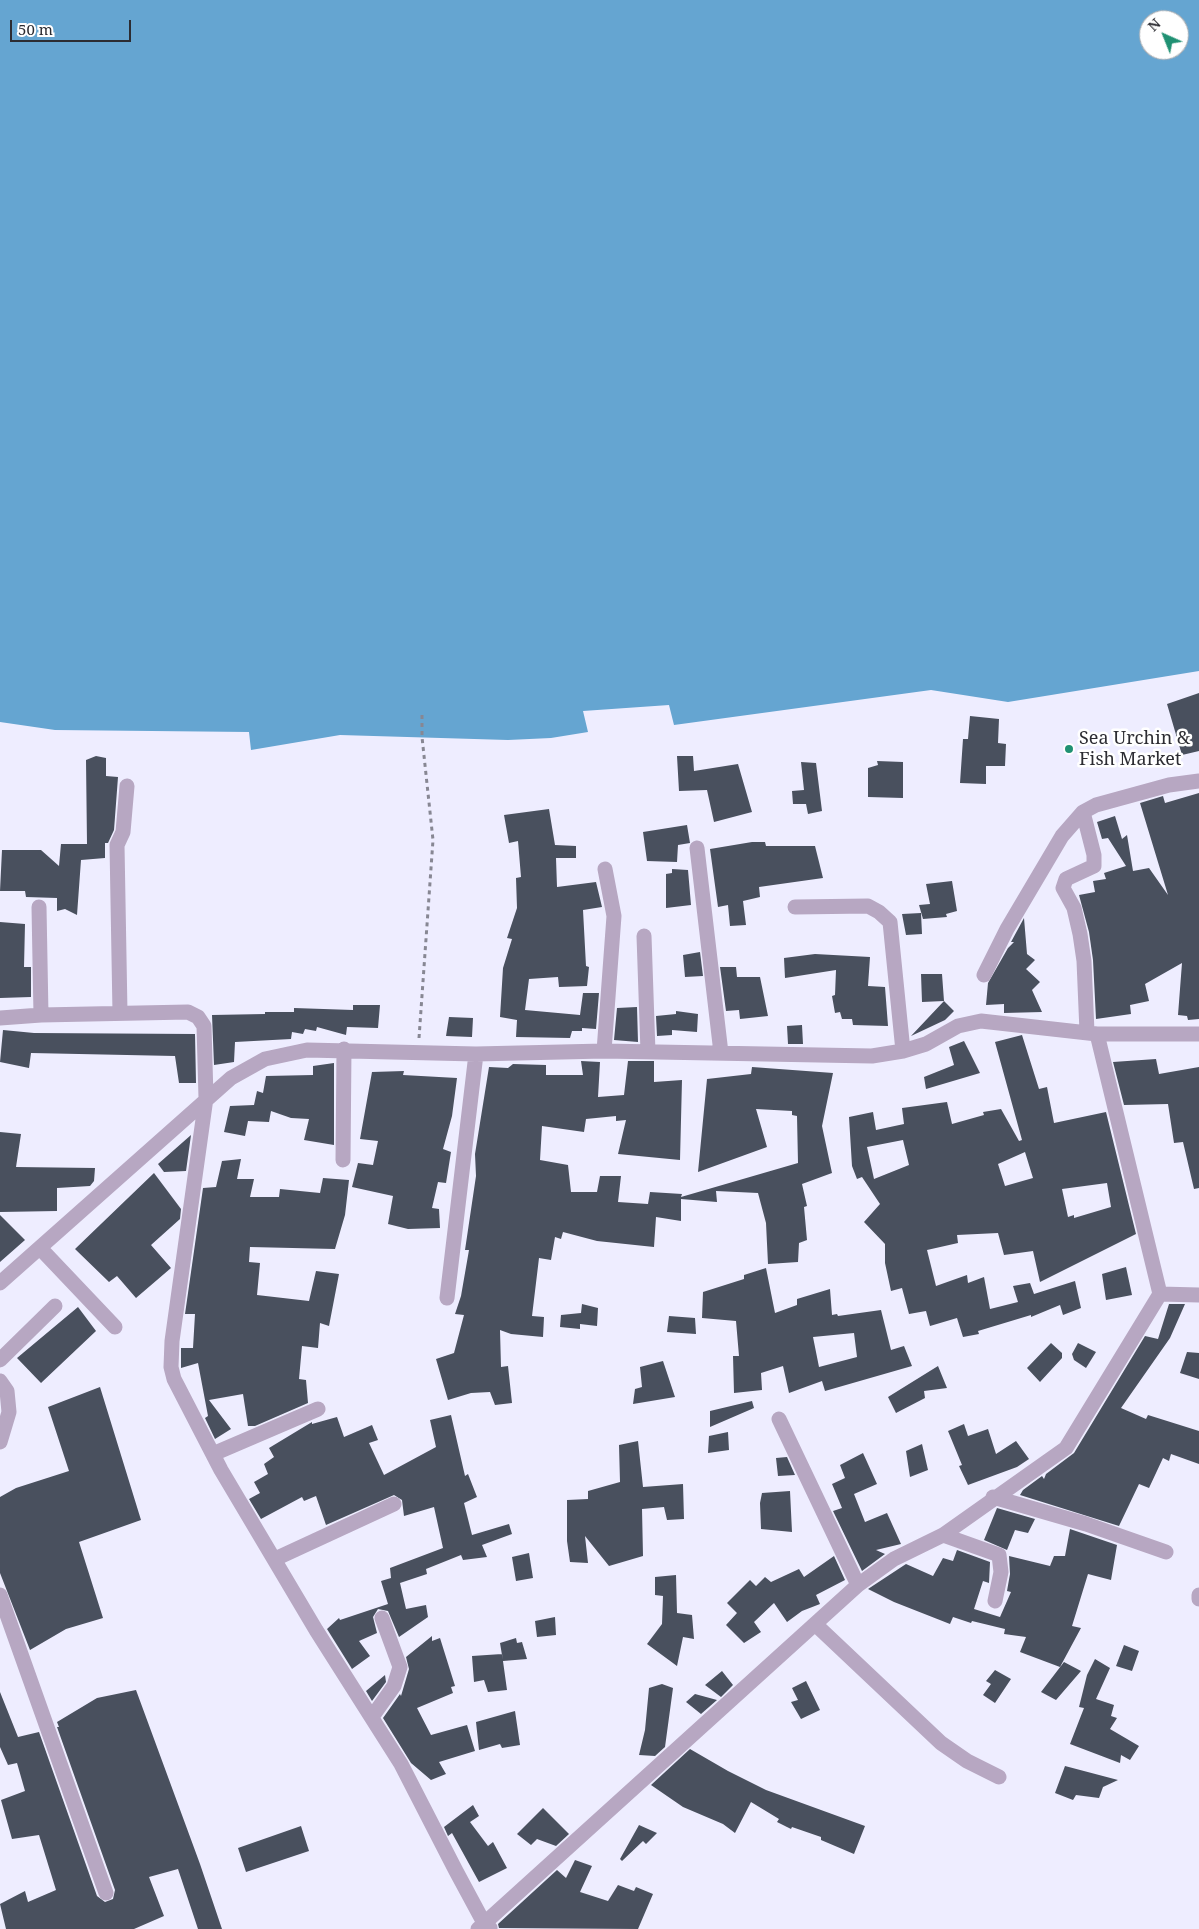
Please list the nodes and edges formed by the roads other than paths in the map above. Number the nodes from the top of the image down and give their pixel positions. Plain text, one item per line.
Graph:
1 (1199, 781) edge
2 (127, 786) dead end
3 (1083, 812) junction
4 (697, 848) dead end
5 (606, 869) dead end
6 (39, 907) dead end
7 (795, 907) dead end
8 (644, 936) dead end
9 (984, 975) dead end
10 (120, 1013) junction
11 (41, 1014) junction
12 (0, 1018) edge
13 (1092, 1033) junction
14 (1199, 1034) edge
15 (344, 1049) junction
16 (903, 1051) junction
17 (604, 1052) junction
18 (648, 1052) junction
19 (721, 1053) junction
20 (476, 1054) junction
21 (206, 1098) junction
22 (342, 1160) dead end
23 (40, 1248) junction
24 (0, 1283) edge
25 (1160, 1294) junction
26 (1199, 1295) edge
27 (447, 1298) dead end
28 (54, 1306) dead end
29 (115, 1327) dead end
30 (0, 1360) edge
31 (0, 1381) edge
32 (318, 1409) dead end
33 (779, 1419) dead end
34 (0, 1442) edge
35 (213, 1454) junction
36 (993, 1497) junction
37 (394, 1504) dead end
38 (943, 1535) junction
39 (1166, 1552) dead end
40 (275, 1559) junction
41 (858, 1585) junction
42 (0, 1595) edge
43 (1199, 1595) edge
44 (1199, 1599) edge
45 (995, 1601) dead end
46 (382, 1618) dead end
47 (815, 1624) junction
48 (372, 1717) junction
49 (999, 1777) dead end
50 (106, 1893) dead end
51 (484, 1927) edge

1 - 3 street
2 - 10 street
3 - 9 street
3 - 13 street
4 - 19 street
5 - 17 street
6 - 11 street
7 - 16 street
8 - 18 street
10 - 11 street
10 - 21 street
11 - 12 street
13 - 14 street
13 - 16 street
13 - 25 street
15 - 20 street
15 - 21 street
15 - 22 street
16 - 19 street
17 - 18 street
17 - 20 street
18 - 19 street
20 - 27 street
21 - 23 street
21 - 35 street
23 - 24 street
23 - 29 street
25 - 26 street
25 - 36 street
28 - 30 street
31 - 34 street
32 - 35 street
33 - 41 street
35 - 40 street
36 - 38 street
36 - 39 street
37 - 40 street
38 - 41 street
38 - 45 street
40 - 48 street
41 - 47 street
42 - 50 street
43 - 44 street
46 - 48 street
47 - 49 street
47 - 51 street
48 - 51 street

